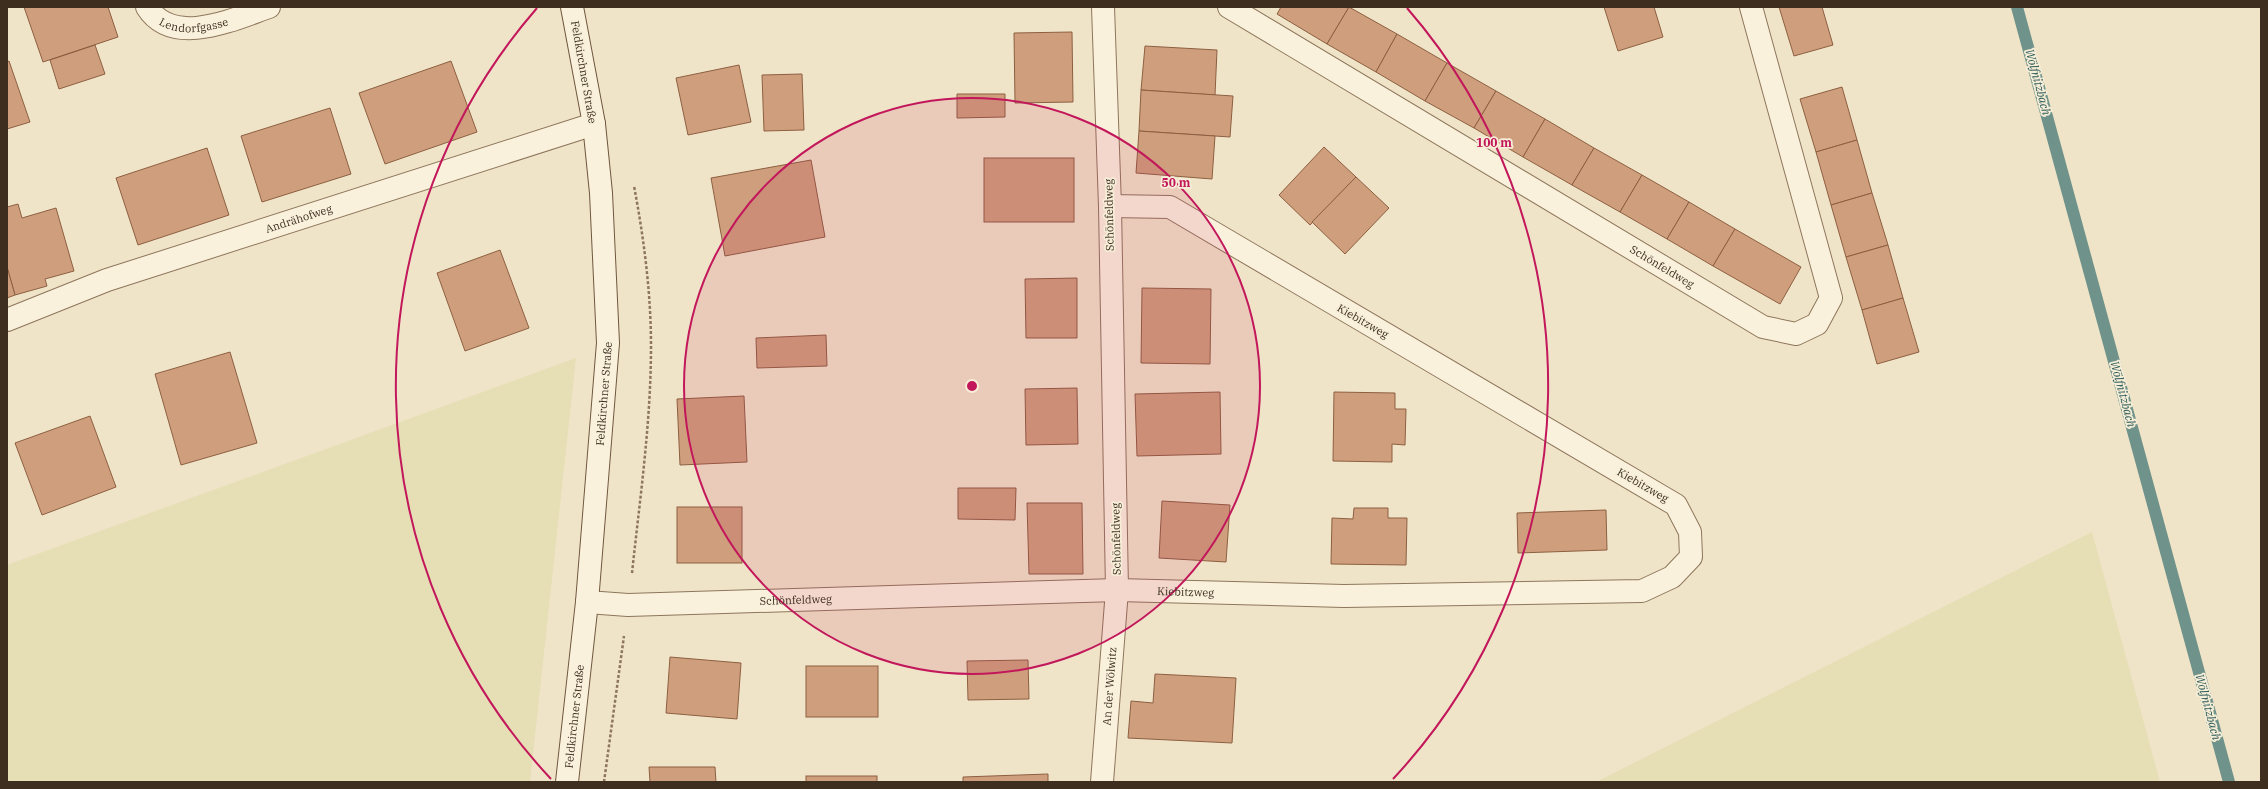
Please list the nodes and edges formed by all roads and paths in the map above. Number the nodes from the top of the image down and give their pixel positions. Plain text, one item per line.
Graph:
1 (147, 7) edge
2 (270, 7) edge
3 (572, 7) edge
4 (1103, 7) edge
5 (1229, 7) edge
6 (1751, 7) edge
7 (594, 124) junction
8 (1110, 206) junction
9 (7, 320) edge
10 (1117, 590) junction
11 (587, 602) junction
12 (566, 782) edge
13 (1102, 782) edge

1 - 2 street, Lendorfgasse
3 - 7 street, Feldkirchner Straße
4 - 8 street, Schönfeldweg
5 - 6 street, Schönfeldweg
7 - 9 street, Andrähofweg
7 - 11 street, Feldkirchner Straße
8 - 10 street, Schönfeldweg
8 - 10 street, Kiebitzweg
10 - 11 street, Schönfeldweg
10 - 13 street, An der Wölwitz
11 - 12 street, Feldkirchner Straße

